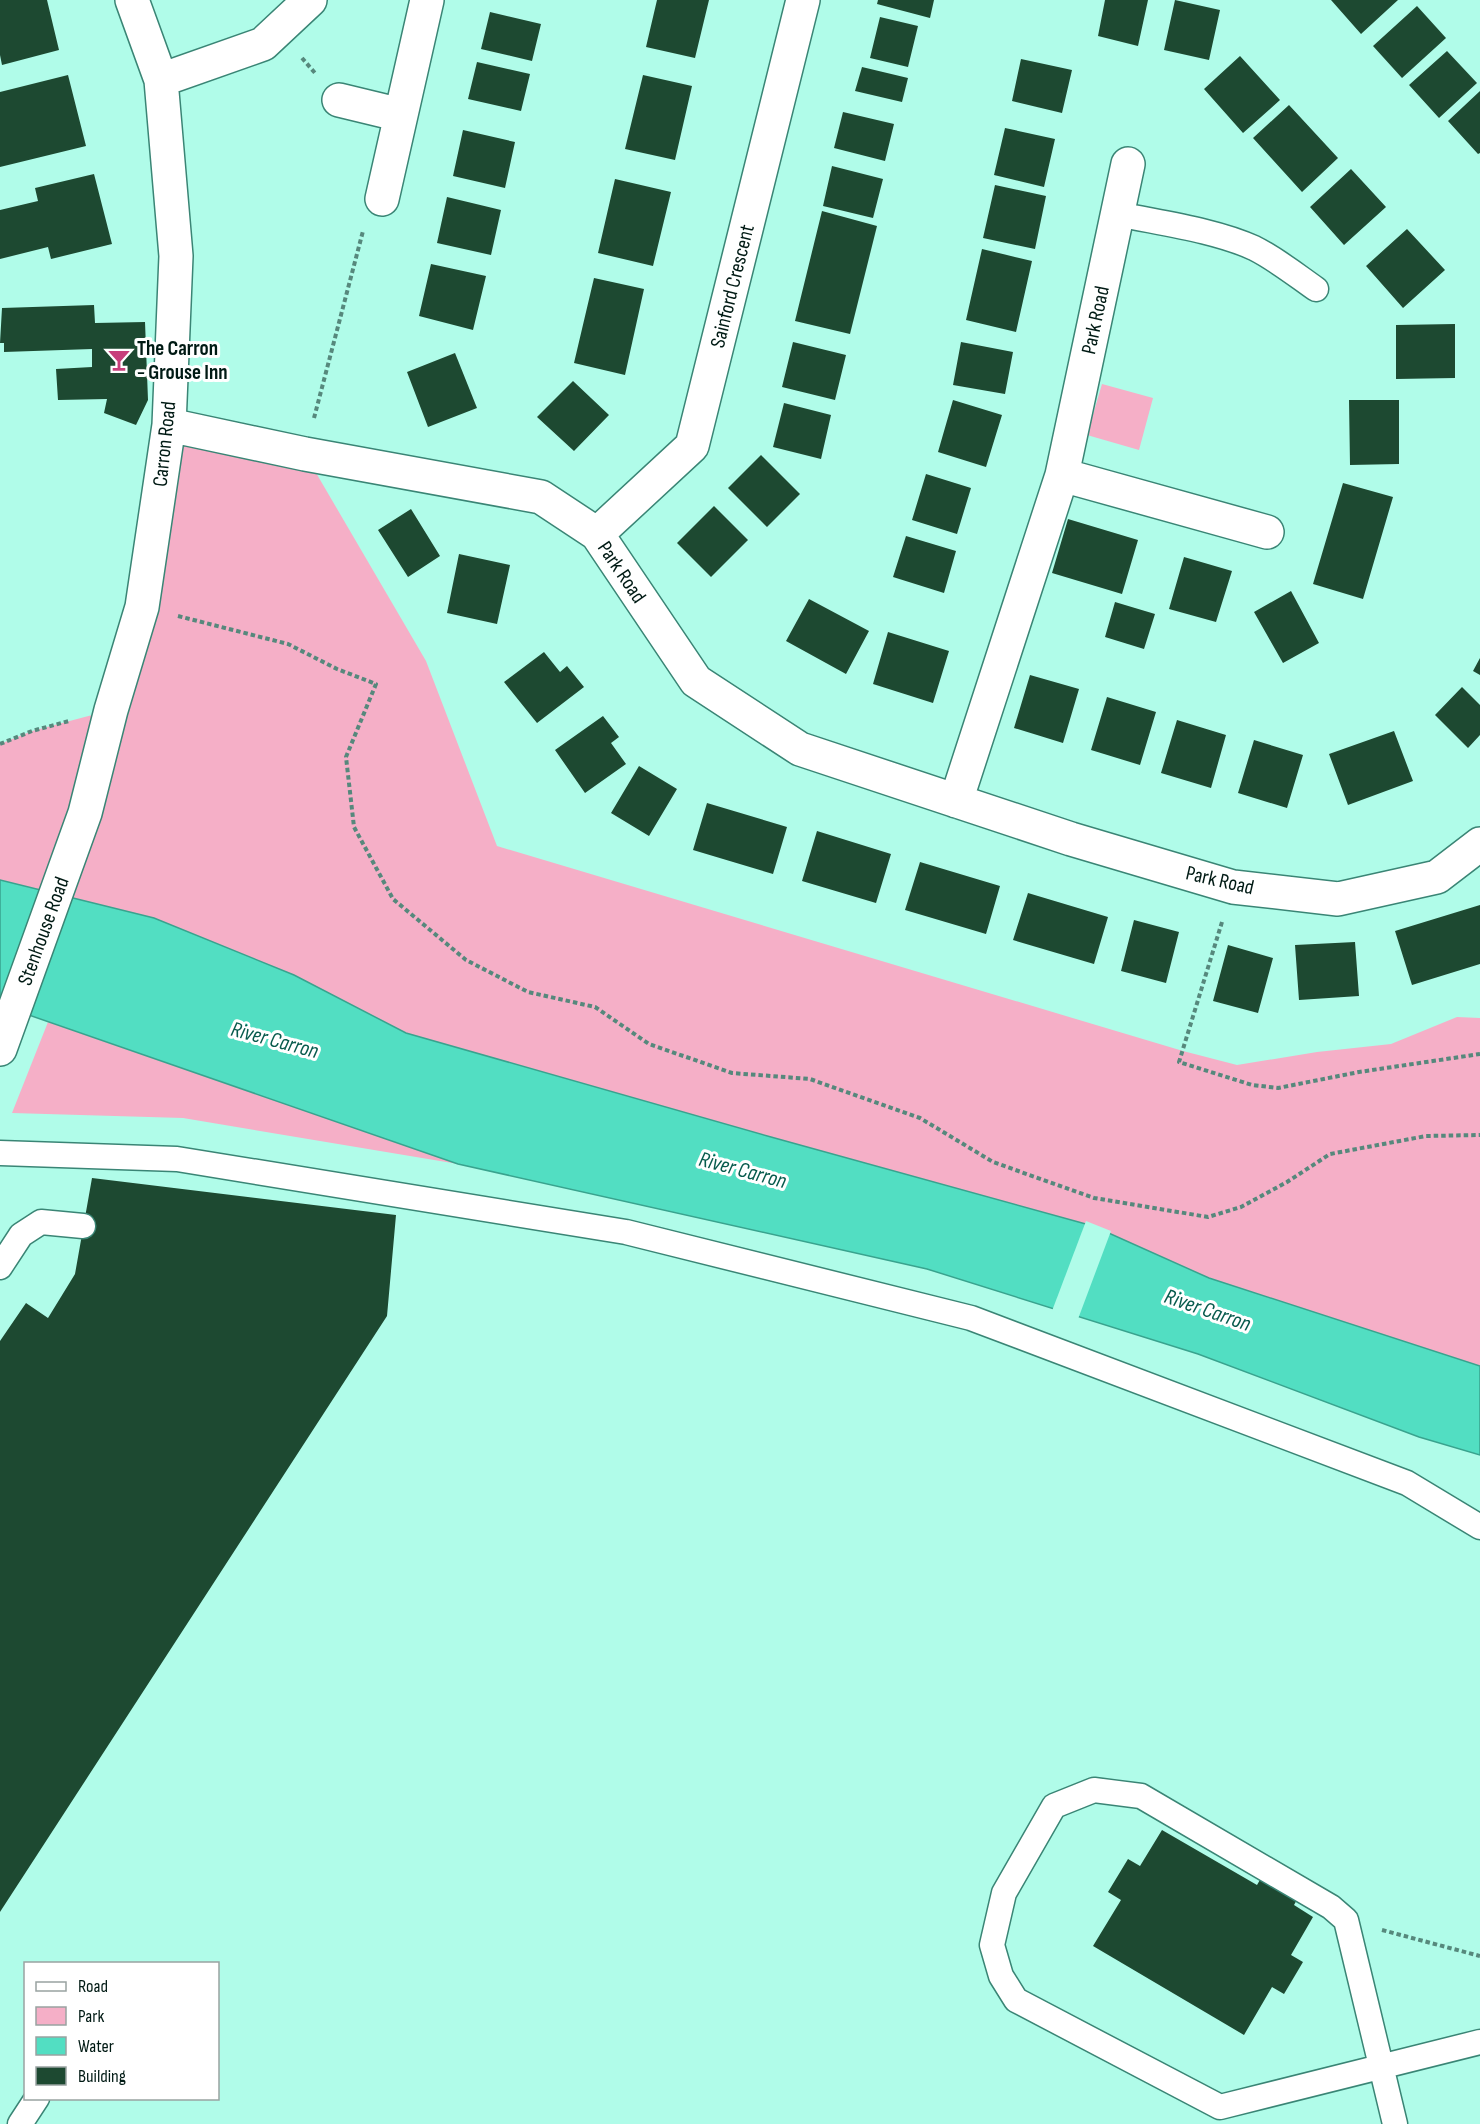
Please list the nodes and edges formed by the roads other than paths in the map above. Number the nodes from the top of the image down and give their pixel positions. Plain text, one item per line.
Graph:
1 (132, 0) edge
2 (310, 0) edge
3 (427, 0) edge
4 (803, 0) edge
5 (160, 80) junction
6 (339, 100) road end
7 (401, 115) junction
8 (1128, 164) dead end
9 (382, 200) road end
10 (1118, 214) junction
11 (1316, 290) dead end
12 (169, 425) junction
13 (1062, 475) junction
14 (1267, 532) dead end
15 (597, 534) junction
16 (956, 801) junction
17 (85, 813) joint
18 (1480, 844) edge
19 (0, 1049) edge
20 (0, 1153) edge
21 (84, 1226) dead end
22 (0, 1267) edge
23 (1480, 1527) edge
24 (1480, 2042) edge
25 (1380, 2066) junction
26 (36, 2100) edge
27 (20, 2124) edge
28 (1395, 2124) edge

1 - 5 street, Carron Road
2 - 5 street
3 - 7 street
4 - 15 street, Sainford Crescent
5 - 12 street, Carron Road
6 - 7 street
7 - 9 street
8 - 10 street, Park Road
10 - 11 lane
10 - 13 street, Park Road
12 - 15 street, Park Road
12 - 17 street, Carron Road
13 - 14 street
13 - 16 street, Park Road
15 - 16 street, Park Road
16 - 18 street, Park Road
17 - 19 street, Stenhouse Road
20 - 23 lane
21 - 22 lane
24 - 25 lane
25 - 25 lane
25 - 28 lane
26 - 27 lane

